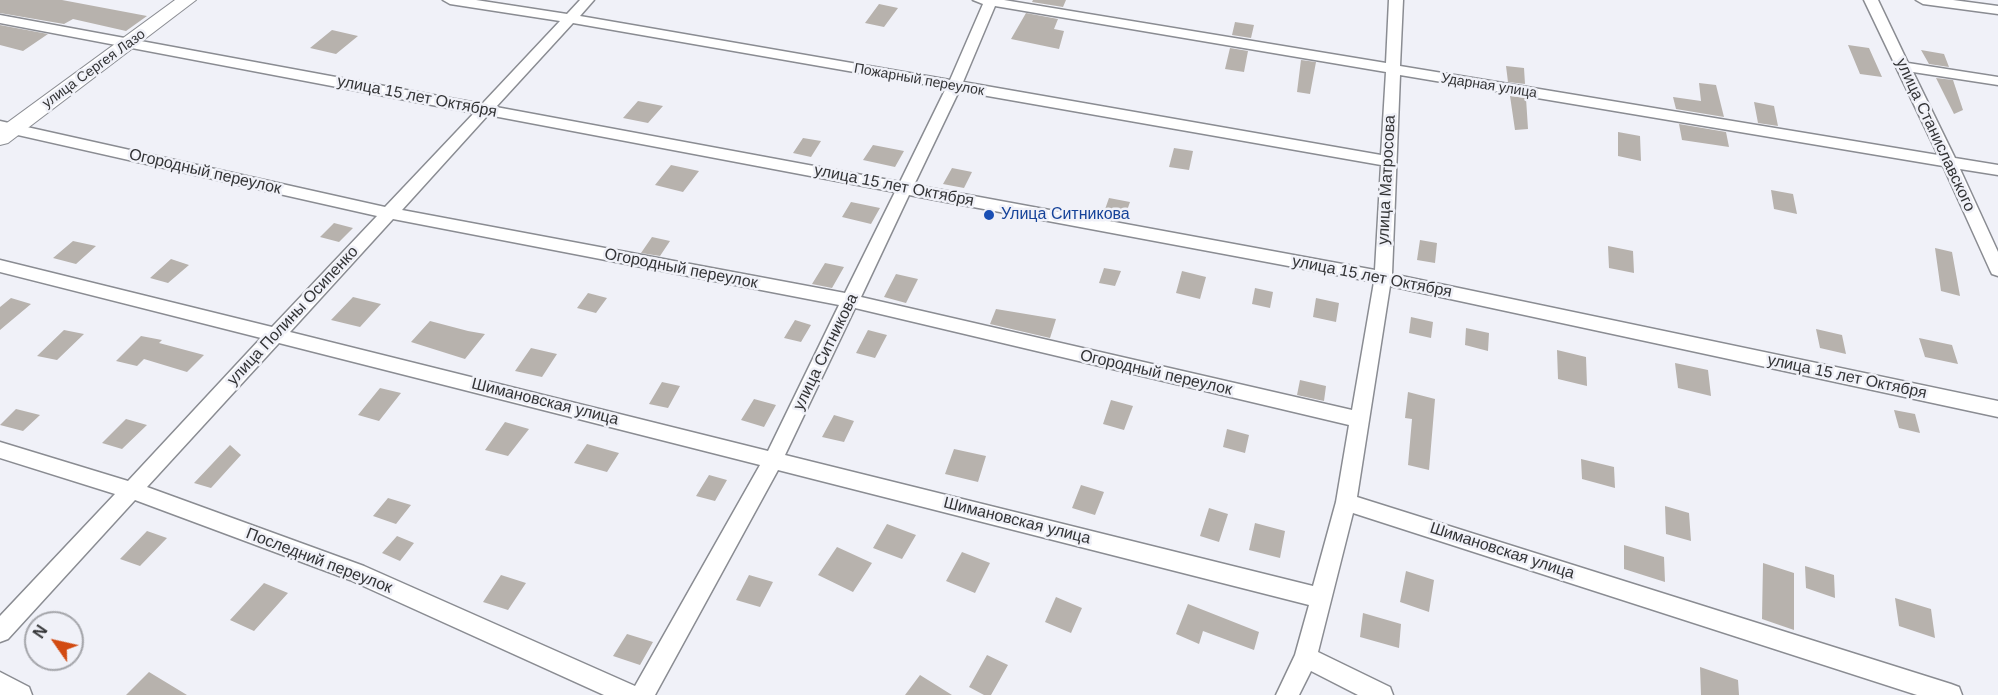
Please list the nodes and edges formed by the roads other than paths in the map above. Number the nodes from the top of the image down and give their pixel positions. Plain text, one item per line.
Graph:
1 (187, 0) edge
2 (450, 0) edge
3 (587, 0) edge
4 (987, 0) edge
5 (1396, 0) edge
6 (1871, 0) edge
7 (1923, 0) edge
8 (1998, 10) edge
9 (570, 18) junction
10 (0, 19) edge
11 (129, 43) junction
12 (1903, 66) junction
13 (1392, 70) junction
14 (1998, 81) edge
15 (954, 86) junction
16 (485, 109) junction
17 (4, 131) edge
18 (1388, 161) junction
19 (1949, 162) junction
20 (1998, 170) edge
21 (903, 188) junction
22 (388, 213) junction
23 (0, 266) edge
24 (1998, 270) edge
25 (1383, 278) junction
26 (851, 301) junction
27 (276, 335) junction
28 (1998, 409) edge
29 (1361, 420) junction
30 (0, 450) edge
31 (773, 460) junction
32 (131, 490) junction
33 (1346, 502) junction
34 (1321, 598) junction
35 (0, 632) edge
36 (1306, 657) junction
37 (0, 683) edge
38 (21, 695) edge
39 (629, 695) edge
40 (643, 695) edge
41 (1287, 695) edge
42 (1382, 695) edge
43 (1952, 695) edge

1 - 11 main road, улица Сергея Лазо
2 - 9 street, Пожарный переулок
3 - 9 street, улица Полины Осипенко
4 - 13 street, Ударная улица
4 - 15 street, улица Ситникова
5 - 13 street, улица Матросова
6 - 12 street, улица Станиславского
7 - 8 street
9 - 15 street, Пожарный переулок
9 - 16 street, улица Полины Осипенко
10 - 11 street, улица 15 лет Октября
11 - 16 street, улица 15 лет Октября
11 - 17 main road, улица Сергея Лазо
12 - 14 street
12 - 19 street, улица Станиславского
13 - 18 street, улица Матросова
13 - 19 street, Ударная улица
15 - 18 street, Пожарный переулок
15 - 21 street, улица Ситникова
16 - 21 street, улица 15 лет Октября
16 - 22 street, улица Полины Осипенко
17 - 22 street, Огородный переулок
18 - 25 street, улица Матросова
19 - 20 street, Ударная улица
19 - 24 street, улица Станиславского
21 - 25 street, улица 15 лет Октября
21 - 26 street, улица Ситникова
22 - 26 street, Огородный переулок
22 - 27 street, улица Полины Осипенко
23 - 27 street, Шимановская улица
25 - 28 street, улица 15 лет Октября
25 - 29 street, улица Матросова
26 - 29 street, Огородный переулок
26 - 31 street, улица Ситникова
27 - 31 street, Шимановская улица
27 - 32 street, улица Полины Осипенко
29 - 33 street, улица Матросова
30 - 32 street, Последний переулок
31 - 34 street, Шимановская улица
31 - 40 street, улица Ситникова
32 - 35 street, улица Полины Осипенко
32 - 39 street, Последний переулок
33 - 34 street
33 - 43 street, Шимановская улица
34 - 36 street
36 - 41 street
36 - 42 street
37 - 38 street

